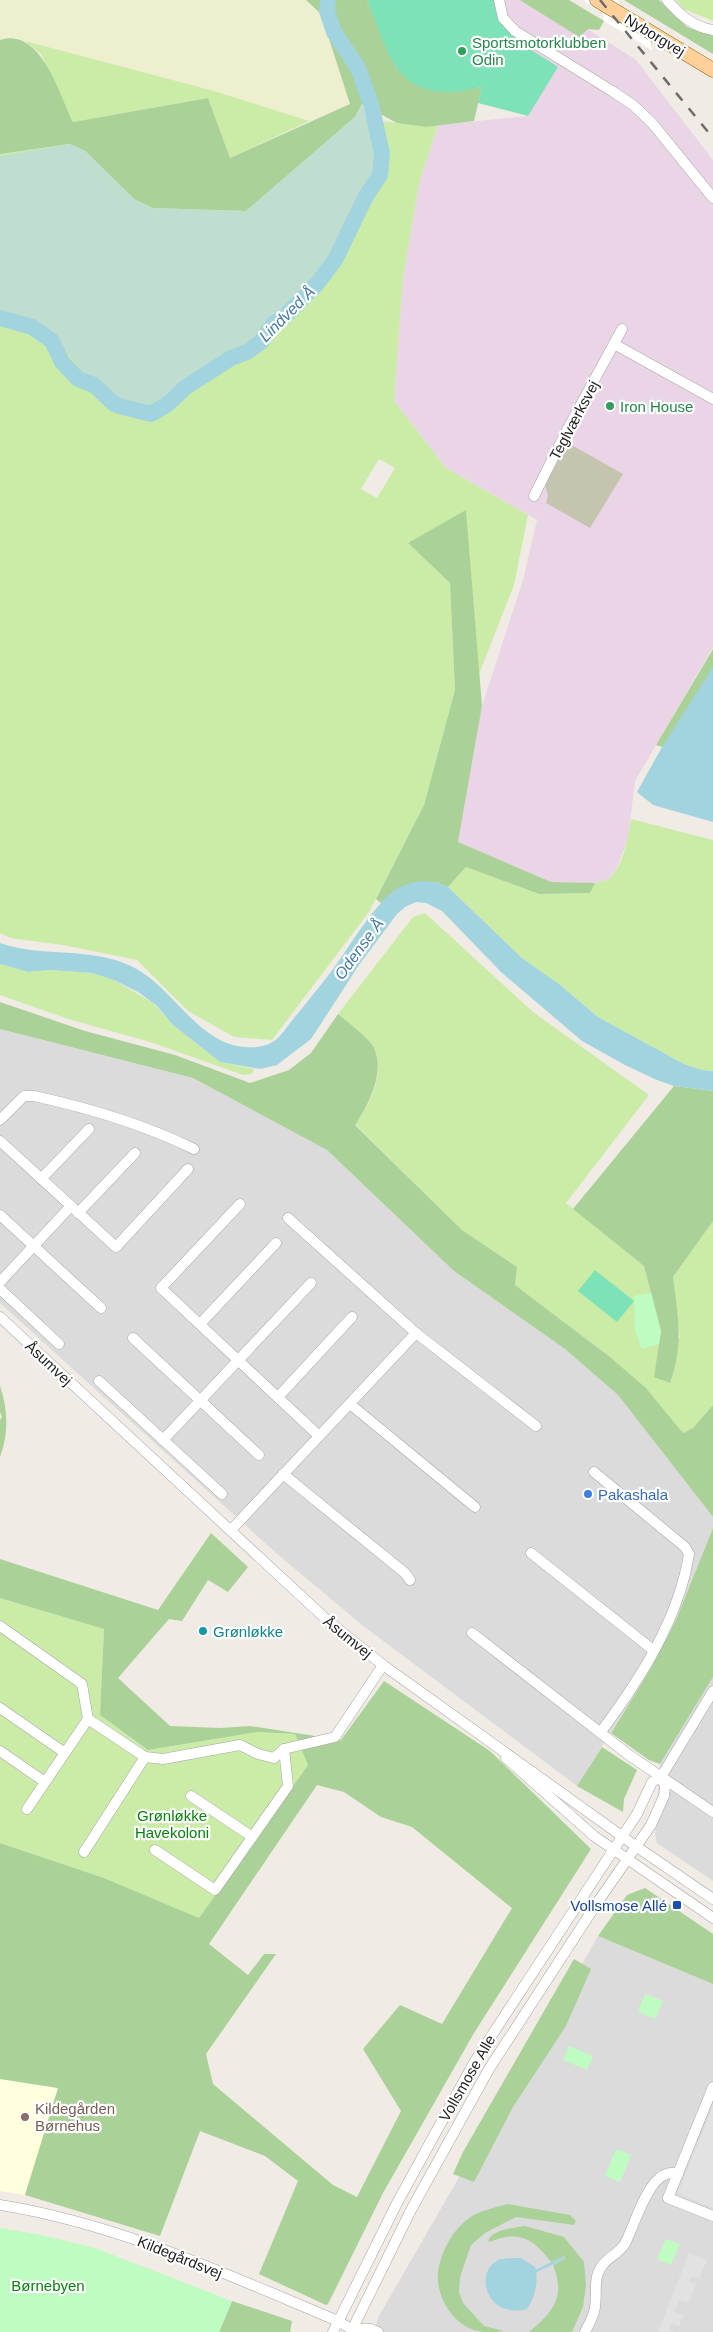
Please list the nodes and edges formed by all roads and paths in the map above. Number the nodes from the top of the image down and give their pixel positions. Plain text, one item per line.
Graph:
1 (499, 0) edge
2 (597, 0) edge
3 (667, 0) edge
4 (713, 30) edge
5 (713, 70) edge
6 (713, 198) edge
7 (622, 329) dead end
8 (614, 344) junction
9 (713, 399) edge
10 (534, 496) dead end
11 (0, 1120) edge
12 (89, 1129) dead end
13 (0, 1141) edge
14 (194, 1149) dead end
15 (135, 1152) dead end
16 (188, 1170) dead end
17 (42, 1179) junction
18 (240, 1204) dead end
19 (74, 1209) junction
20 (0, 1214) edge
21 (288, 1218) dead end
22 (276, 1243) dead end
23 (34, 1246) junction
24 (0, 1282) edge
25 (310, 1283) dead end
26 (0, 1289) edge
27 (101, 1308) dead end
28 (352, 1316) dead end
29 (0, 1317) edge
30 (200, 1324) junction
31 (416, 1333) junction
32 (133, 1338) dead end
33 (59, 1344) dead end
34 (238, 1360) junction
35 (99, 1381) dead end
36 (278, 1397) junction
37 (200, 1400) junction
38 (350, 1404) junction
39 (536, 1426) dead end
40 (319, 1436) junction
41 (163, 1440) junction
42 (259, 1455) dead end
43 (594, 1472) dead end
44 (283, 1474) junction
45 (222, 1494) dead end
46 (475, 1507) dead end
47 (230, 1530) junction
48 (531, 1553) dead end
49 (410, 1580) dead end
50 (0, 1626) edge
51 (472, 1633) dead end
52 (653, 1650) junction
53 (383, 1665) junction
54 (712, 1694) edge
55 (0, 1708) edge
56 (88, 1720) junction
57 (476, 1730) junction
58 (600, 1733) junction
59 (284, 1749) junction
60 (0, 1751) edge
61 (65, 1753) junction
62 (145, 1757) junction
63 (661, 1777) junction
64 (45, 1782) junction
65 (191, 1796) dead end
66 (27, 1809) dead end
67 (713, 1812) edge
68 (251, 1836) junction
69 (622, 1836) junction
70 (637, 1847) junction
71 (155, 1850) dead end
72 (613, 1850) junction
73 (84, 1852) dead end
74 (628, 1860) junction
75 (713, 1898) edge
76 (713, 1918) edge
77 (713, 2087) edge
78 (678, 2174) junction
79 (0, 2205) edge
80 (713, 2216) edge
81 (338, 2321) junction
82 (353, 2331) edge
83 (333, 2332) edge
84 (378, 2332) edge
85 (585, 2332) edge

1 - 6 street
2 - 5 main road, Nyborgvej
3 - 4 street
7 - 8 street, Teglværksvej
8 - 9 street
8 - 10 street, Teglværksvej
11 - 14 street
12 - 17 street
13 - 17 street
15 - 19 street
16 - 19 street
17 - 19 street
18 - 30 street
19 - 23 street
20 - 23 street
21 - 31 street
22 - 30 street
23 - 24 street
23 - 27 street
25 - 34 street
26 - 33 street, Åsumvej
28 - 36 street
29 - 47 street, Åsumvej
30 - 34 street
31 - 38 street
31 - 39 street
32 - 37 street
34 - 36 street
34 - 37 street
35 - 41 street
36 - 40 street
37 - 41 street
37 - 42 street
38 - 40 street
38 - 46 street
40 - 44 street
41 - 45 street
43 - 52 street
44 - 47 street
44 - 49 street
47 - 53 street, Åsumvej
48 - 52 street
50 - 56 street
51 - 58 street
52 - 58 street
53 - 57 street, Åsumvej
53 - 59 street
54 - 63 street
55 - 61 street
56 - 61 street
56 - 62 street
57 - 69 street, Åsumvej
57 - 72 street, Åsumvej
58 - 63 street
59 - 62 street
59 - 68 street
60 - 64 street
61 - 64 street
62 - 73 street
63 - 67 street
63 - 69 street
63 - 70 street
64 - 66 street
65 - 68 street
68 - 71 street
69 - 70 street, Åsumvej
69 - 72 street, Vollsmose Alle
70 - 74 street, Vollsmose Alle
70 - 75 street, Åsumvej
72 - 74 street, Åsumvej
72 - 81 street, Vollsmose Alle
74 - 76 street, Åsumvej
74 - 82 street, Vollsmose Alle
77 - 78 street
78 - 80 street
78 - 85 street
79 - 81 street, Kildegårdsvej
81 - 82 street, Kildegårdsvej
81 - 83 street, Vollsmose Alle
82 - 84 street

